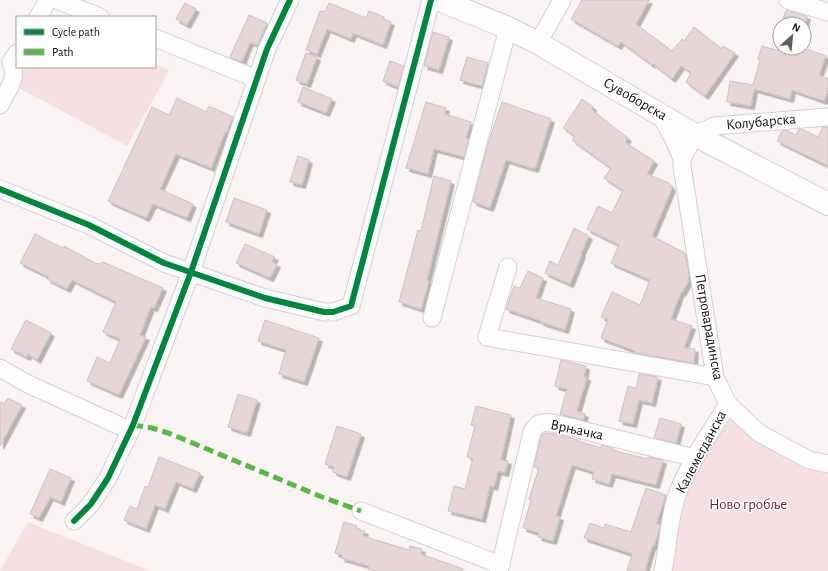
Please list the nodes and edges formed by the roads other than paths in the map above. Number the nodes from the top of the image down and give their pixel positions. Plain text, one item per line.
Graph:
1 (48, 0) edge
2 (57, 0) edge
3 (290, 0) edge
4 (431, 0) edge
5 (440, 0) edge
6 (562, 0) edge
7 (788, 0) edge
8 (828, 12) edge
9 (39, 16) edge
10 (97, 16) edge
11 (508, 28) junction
12 (156, 38) edge
13 (538, 43) junction
14 (16, 55) edge
15 (257, 79) junction
16 (0, 105) edge
17 (660, 114) junction
18 (828, 117) edge
19 (695, 135) junction
20 (682, 158) junction
21 (0, 189) edge
22 (828, 204) edge
23 (508, 267) dead end
24 (192, 272) junction
25 (432, 318) dead end
26 (0, 368) edge
27 (715, 378) junction
28 (728, 404) junction
29 (131, 431) junction
30 (694, 458) junction
31 (828, 464) edge
32 (361, 511) dead end
33 (74, 521) dead end
34 (500, 568) edge
35 (663, 571) edge

1 - 9 street
2 - 10 street
3 - 15 street
4 - 24 street
5 - 11 main road, Сувоборска
6 - 13 street
7 - 8 street
11 - 13 main road, Сувоборска
11 - 25 street
12 - 15 street
13 - 17 main road, Сувоборска
14 - 16 street
15 - 24 street
17 - 19 main road, Сувоборска
17 - 20 street, Петроварадинска
18 - 19 street, Колубарска
19 - 20 street
19 - 22 main road, Сувоборска
20 - 27 street, Петроварадинска
21 - 24 street
23 - 27 street
24 - 29 street
26 - 29 street
27 - 28 street, Петроварадинска
28 - 30 street, Калемегданска
28 - 31 street, Петроварадинска
29 - 33 street
30 - 34 street, Врњачка
30 - 35 street, Калемегданска
32 - 34 street

